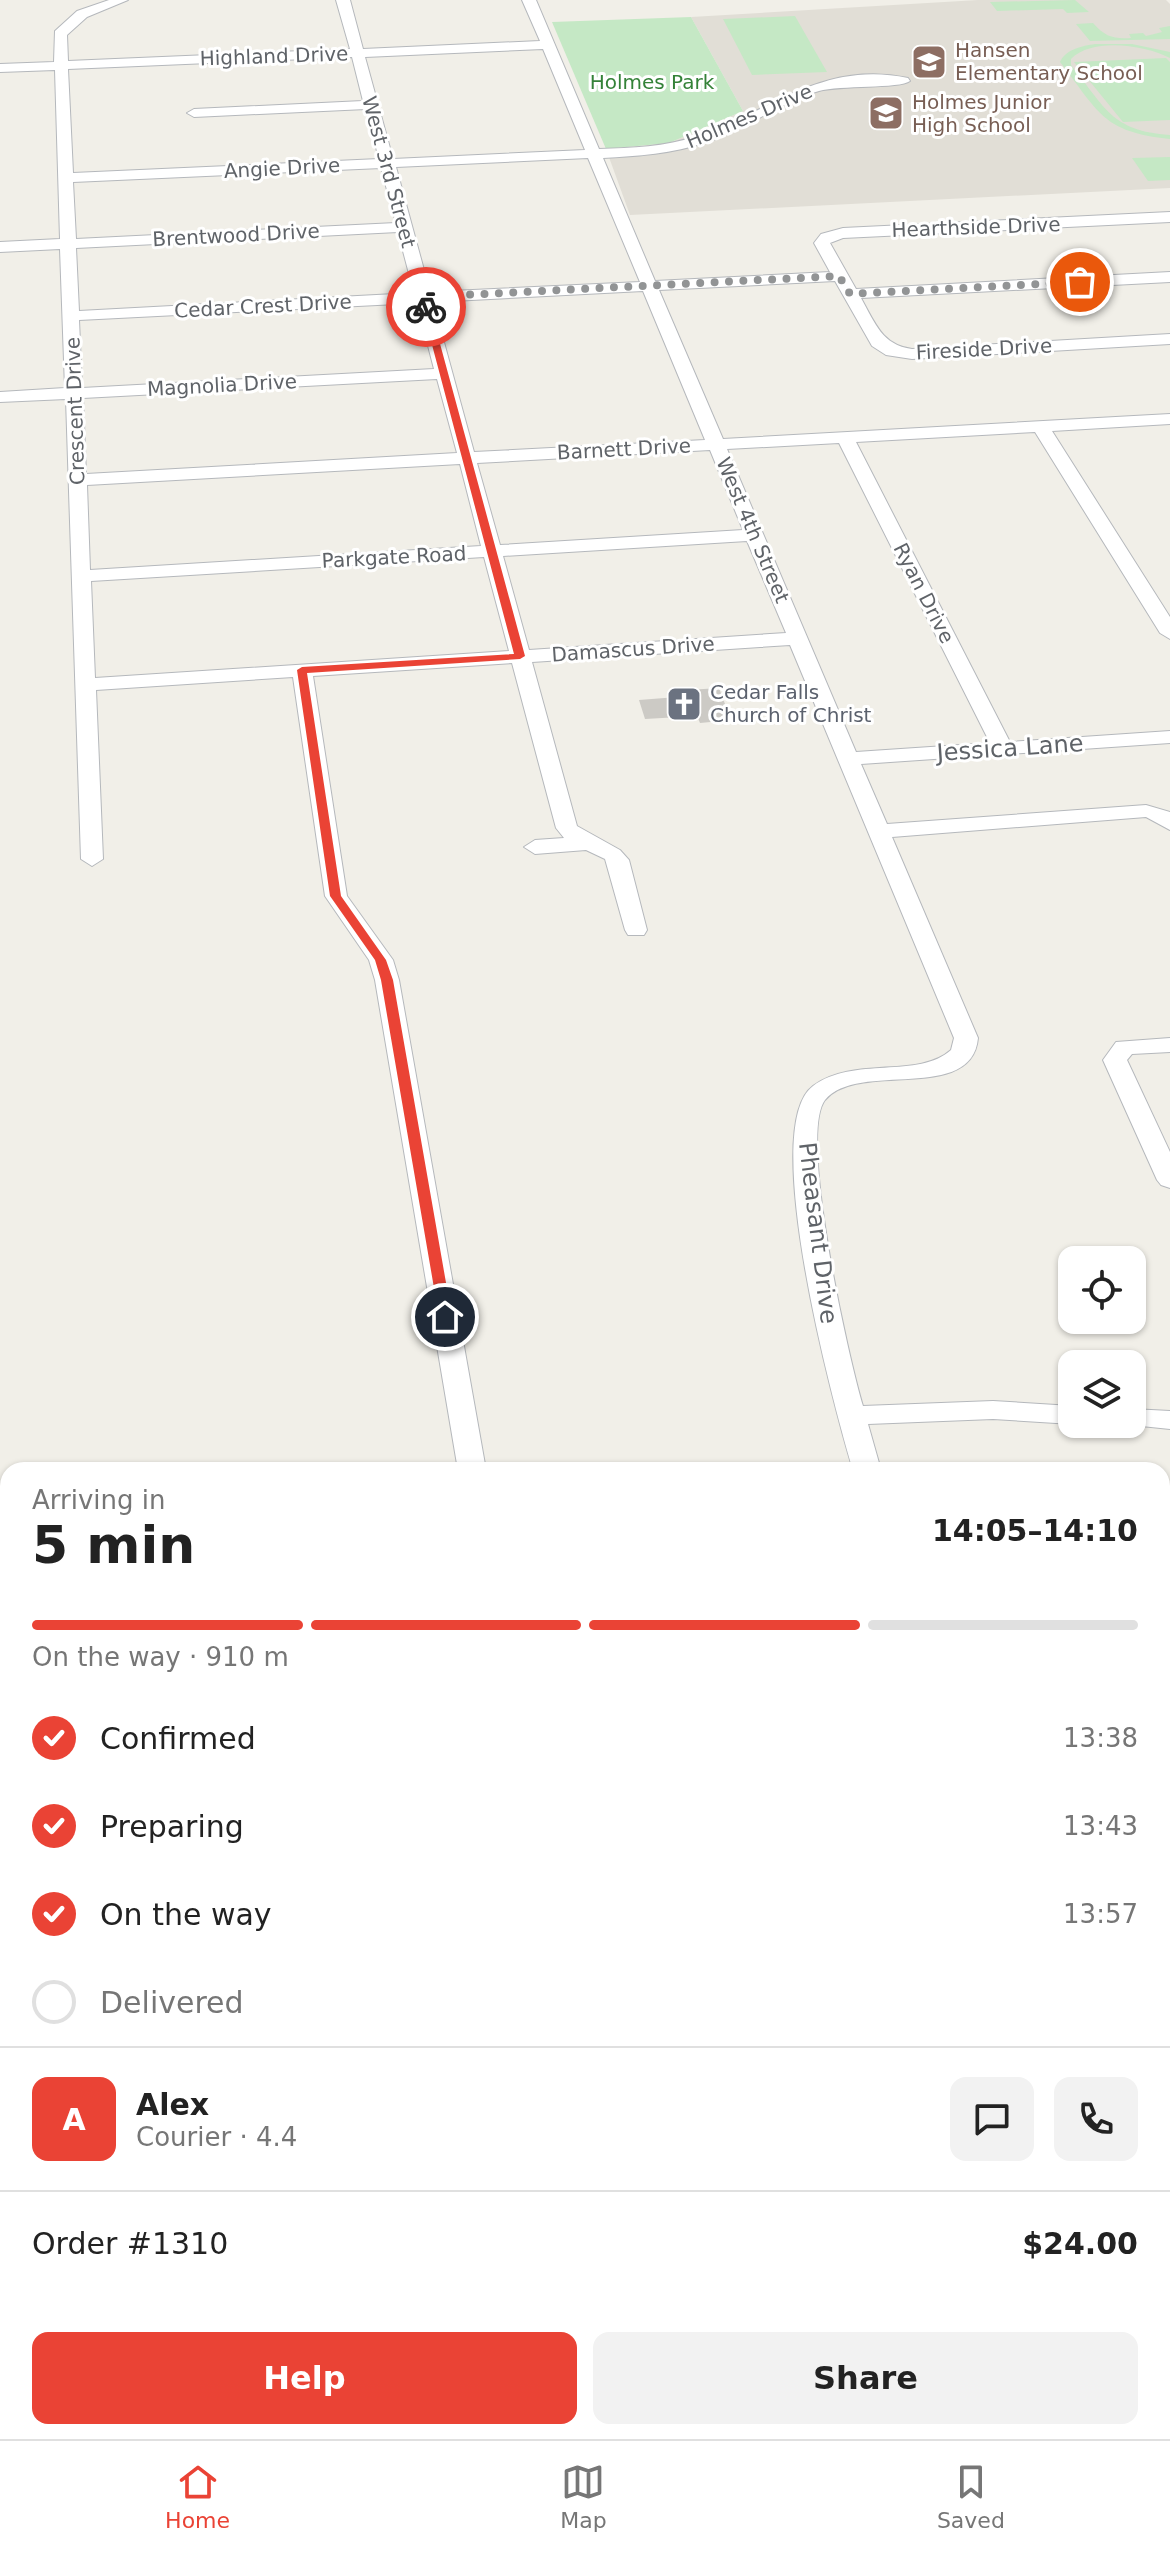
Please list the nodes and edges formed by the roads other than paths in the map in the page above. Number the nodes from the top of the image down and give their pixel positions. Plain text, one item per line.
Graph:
1 (121, 0) edge
2 (343, 0) edge
3 (529, 0) edge
4 (548, 45) junction
5 (357, 53) junction
6 (62, 66) junction
7 (0, 68) edge
8 (903, 81) dead end
9 (371, 105) junction
10 (194, 113) dead end
11 (594, 154) junction
12 (387, 164) junction
13 (67, 178) junction
14 (1170, 217) edge
15 (404, 227) junction
16 (68, 243) junction
17 (0, 247) edge
18 (839, 276) junction
19 (1170, 277) edge
20 (650, 286) junction
21 (850, 294) junction
22 (423, 297) junction
23 (71, 316) junction
24 (1170, 339) edge
25 (444, 374) junction
26 (74, 393) junction
27 (0, 397) edge
28 (1170, 419) edge
29 (1040, 426) junction
30 (845, 437) junction
31 (716, 444) junction
32 (467, 458) junction
33 (77, 480) junction
34 (755, 535) junction
35 (492, 551) junction
36 (81, 576) junction
37 (1170, 633) edge
38 (799, 638) junction
39 (520, 656) junction
40 (302, 670) junction
41 (85, 685) junction
42 (1170, 737) edge
43 (1003, 749) junction
44 (849, 759) junction
45 (1170, 823) edge
46 (880, 831) junction
47 (587, 843) junction
48 (535, 847) dead end
49 (92, 859) dead end
50 (636, 930) dead end
51 (1170, 1045) edge
52 (957, 1060) joint
53 (1170, 1180) edge
54 (1058, 1414) edge
55 (852, 1416) junction
56 (1146, 1419) edge
57 (1170, 1420) edge
58 (471, 1462) edge
59 (865, 1462) edge

1 - 6 street, Crescent Drive
2 - 5 street, West 3rd Street
3 - 4 street, West 4th Street
4 - 5 street, Highland Drive
4 - 11 street, West 4th Street
5 - 6 street, Highland Drive
5 - 9 street, West 3rd Street
6 - 7 street, Highland Drive
6 - 13 street, Crescent Drive
8 - 11 street, Holmes Drive
9 - 10 street
9 - 12 street, West 3rd Street
11 - 12 street, Angie Drive
11 - 20 street, West 4th Street
12 - 13 street, Angie Drive
12 - 15 street, West 3rd Street
13 - 16 street, Crescent Drive
14 - 18 street, Hearthside Drive
15 - 16 street, Brentwood Drive
15 - 22 street, West 3rd Street
16 - 17 street, Brentwood Drive
16 - 23 street, Crescent Drive
18 - 20 street, Cedar Crest Drive
18 - 21 street, Fireside Drive
19 - 21 street
20 - 22 street, Cedar Crest Drive
20 - 31 street, West 4th Street
21 - 24 street, Fireside Drive
22 - 23 street, Cedar Crest Drive
22 - 25 street, West 3rd Street
23 - 26 street, Crescent Drive
25 - 26 street, Magnolia Drive
25 - 32 street, West 3rd Street
26 - 27 street, Magnolia Drive
26 - 33 street, Crescent Drive
28 - 29 street, Barnett Drive
29 - 30 street, Barnett Drive
29 - 37 street
30 - 31 street, Barnett Drive
30 - 43 street, Ryan Drive
31 - 32 street, Barnett Drive
31 - 34 street, West 4th Street
32 - 33 street, Barnett Drive
32 - 35 street, West 3rd Street
33 - 36 street, Crescent Drive
34 - 35 street, Parkgate Road
34 - 38 street, West 4th Street
35 - 36 street, Parkgate Road
35 - 39 street, West 3rd Street
36 - 41 street, Crescent Drive
38 - 39 street, Damascus Drive
38 - 44 street, West 4th Street
39 - 40 street, Damascus Drive
39 - 47 street, West 3rd Street
40 - 41 street, Damascus Drive
40 - 58 street
41 - 49 street, Crescent Drive
42 - 43 street, Jessica Lane
43 - 44 street, Jessica Lane
44 - 46 street, West 4th Street
45 - 46 street
46 - 52 street, West 4th Street
47 - 48 street
47 - 50 street, West 3rd Street
51 - 53 street
52 - 55 street, Pheasant Drive
54 - 55 street
55 - 59 street, Pheasant Drive
56 - 57 street

